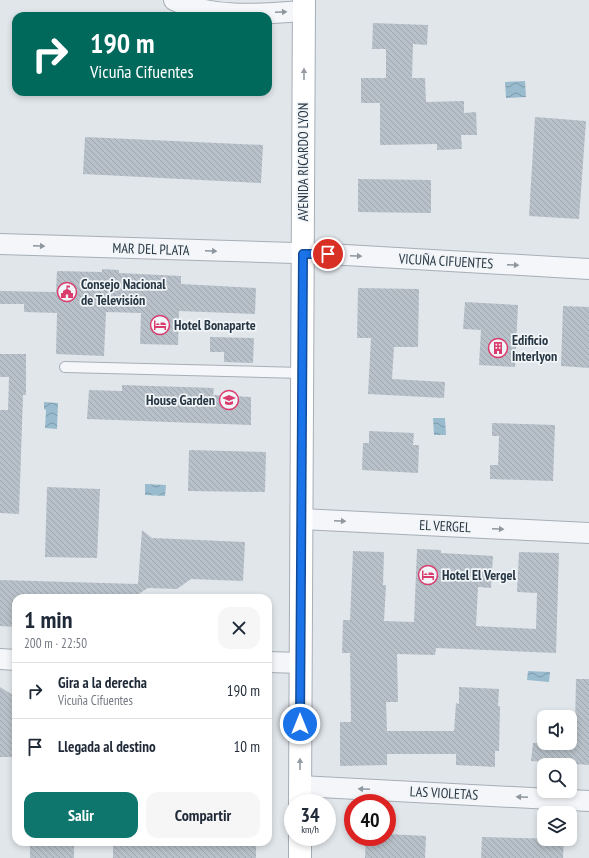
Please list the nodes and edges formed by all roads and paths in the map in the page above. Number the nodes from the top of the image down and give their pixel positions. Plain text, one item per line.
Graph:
1 (174, 0) edge
2 (304, 6) edge
3 (0, 244) edge
4 (303, 254) junction
5 (589, 270) edge
6 (65, 367) dead end
7 (302, 373) junction
8 (301, 519) junction
9 (589, 533) edge
10 (0, 660) edge
11 (12, 660) edge
12 (272, 662) edge
13 (301, 663) junction
14 (300, 794) edge
15 (336, 795) edge
16 (589, 801) edge
17 (300, 846) edge
18 (300, 858) edge

1 -> 2 street
4 -> 2 street, AVENIDA RICARDO LYON
3 -> 4 street, MAR DEL PLATA
4 -> 5 street, VICUÑA CIFUENTES
4 - 7 street, AVENIDA RICARDO LYON
6 - 7 lane
7 - 8 street, AVENIDA RICARDO LYON
8 -> 9 street, EL VERGEL
8 - 13 street, AVENIDA RICARDO LYON
10 - 11 street
12 - 13 street
14 -> 13 street, AVENIDA RICARDO LYON
16 -> 15 street, LAS VIOLETAS
17 - 18 street

